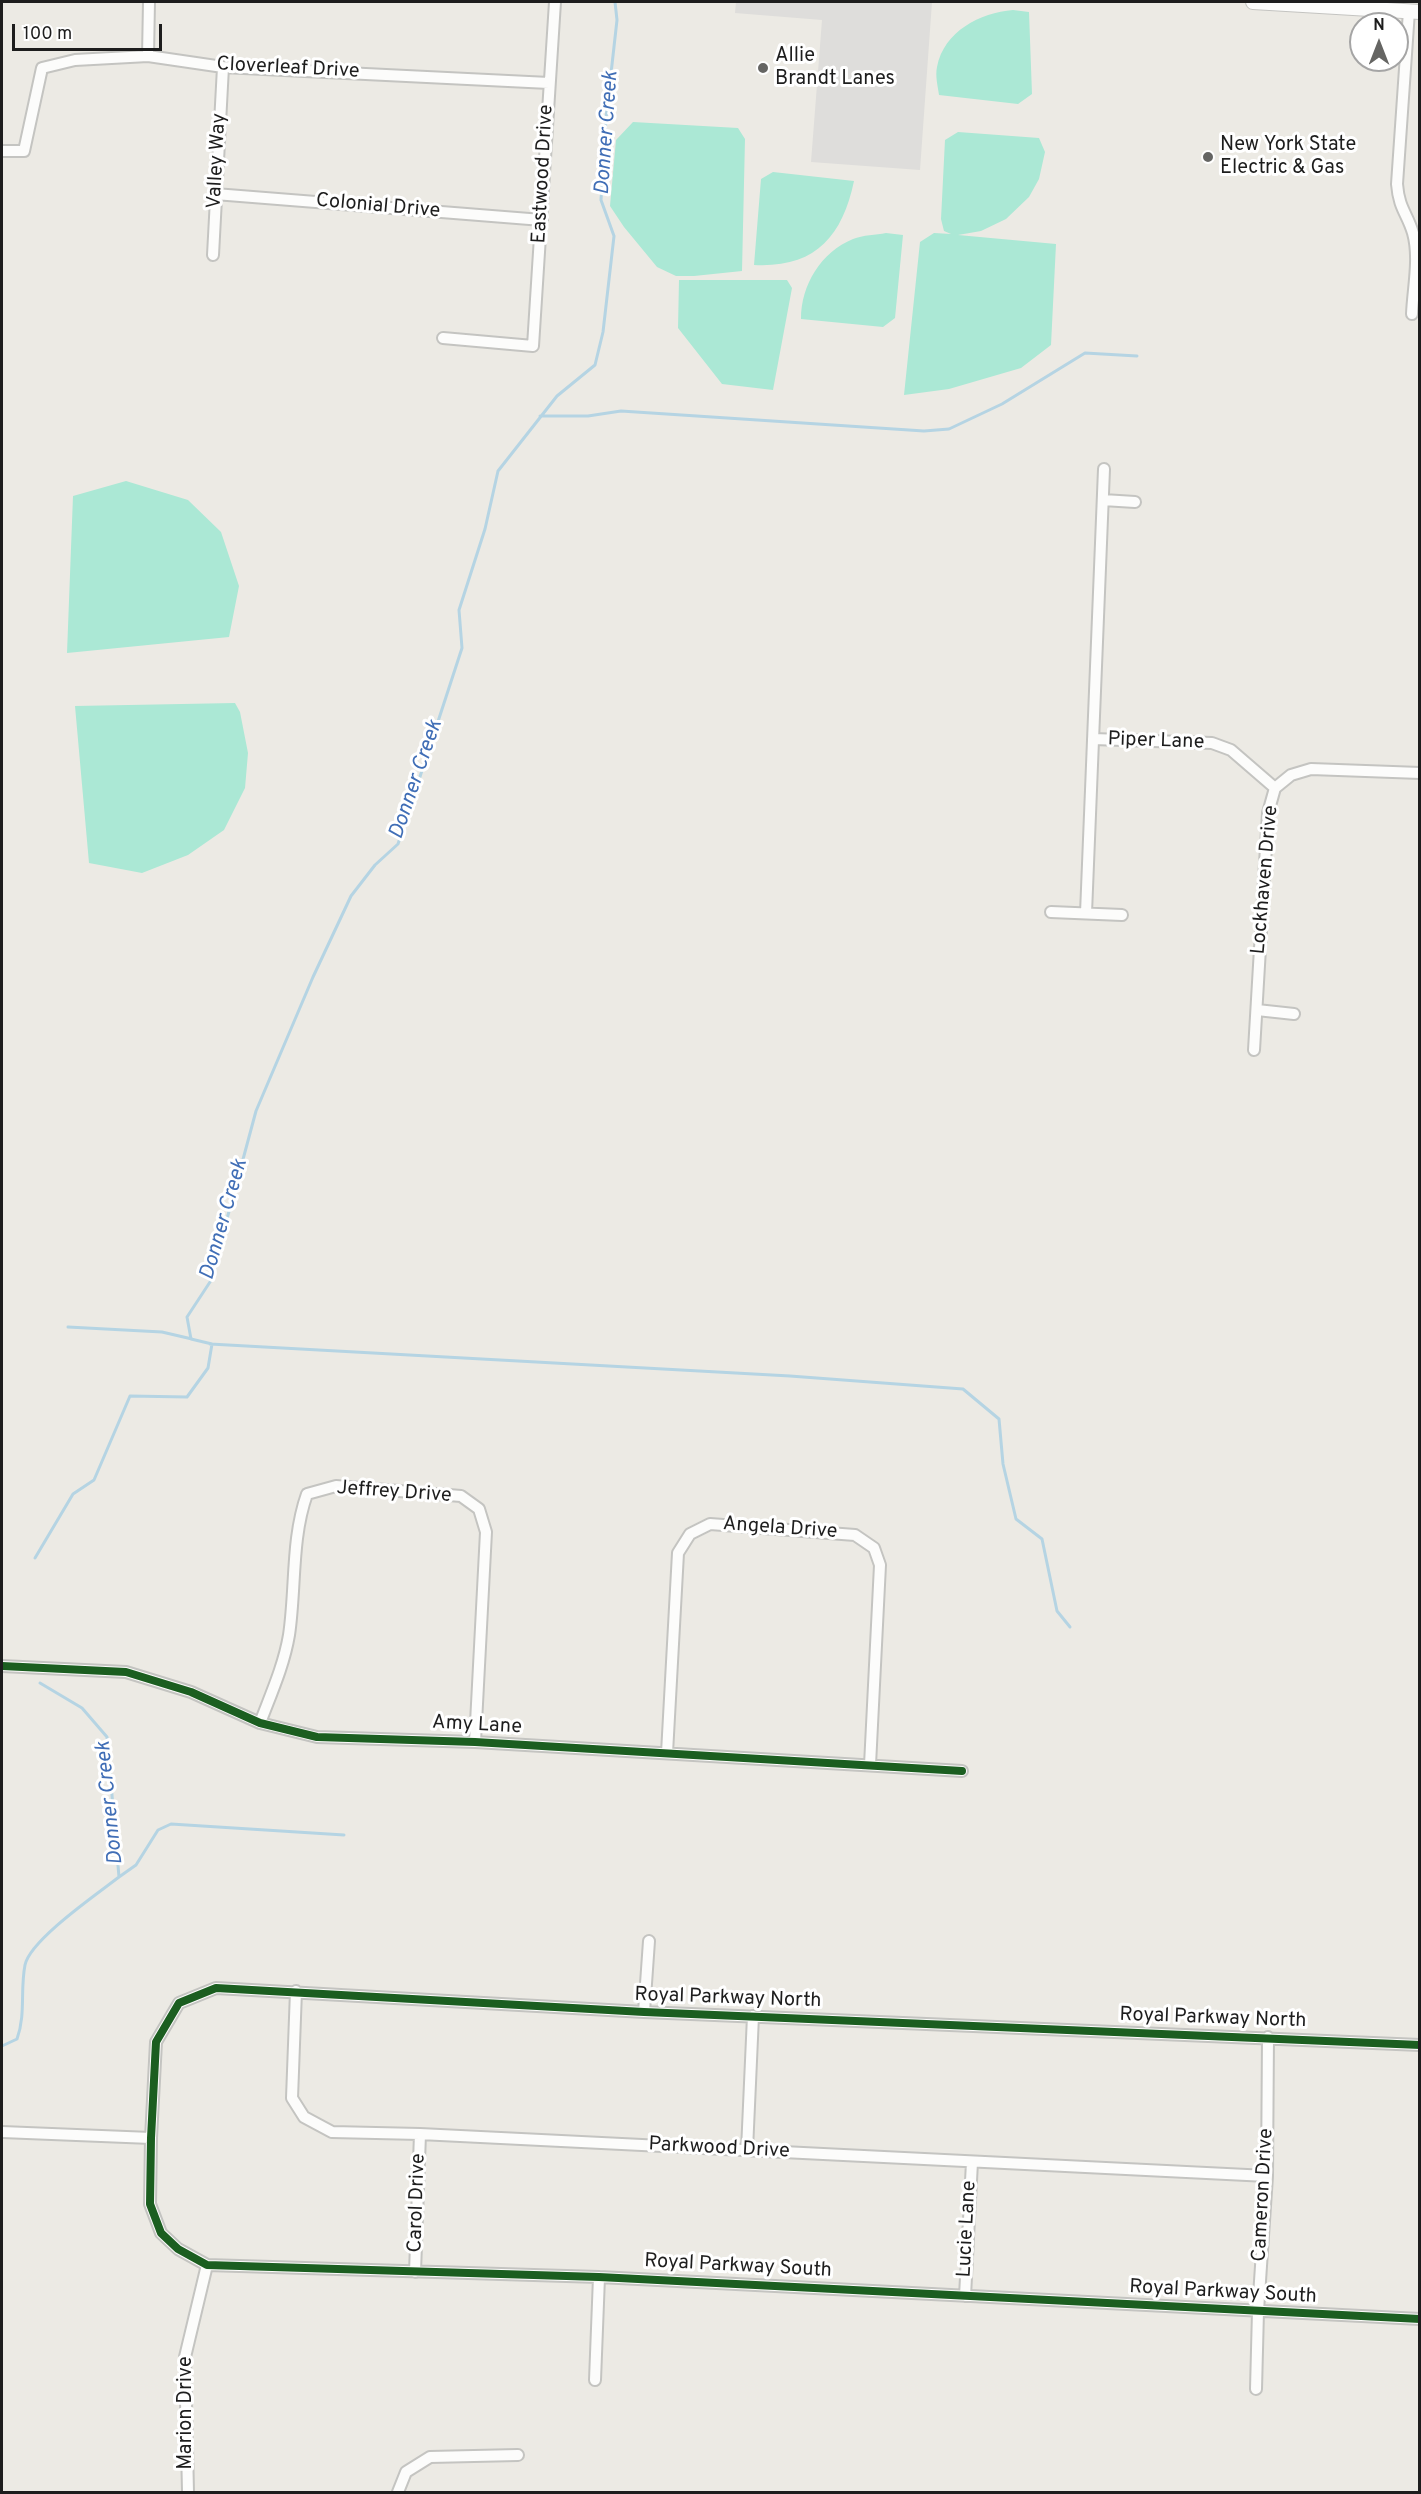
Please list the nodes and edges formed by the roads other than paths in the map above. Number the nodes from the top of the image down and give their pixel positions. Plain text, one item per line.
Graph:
1 (149, 2) edge
2 (555, 2) edge
3 (1253, 2) edge
4 (1414, 12) edge
5 (148, 56) junction
6 (223, 67) junction
7 (549, 83) junction
8 (2, 151) edge
9 (215, 194) junction
10 (542, 220) junction
11 (213, 255) dead end
12 (1412, 314) dead end
13 (443, 338) dead end
14 (1104, 469) dead end
15 (1103, 500) junction
16 (1136, 502) dead end
17 (1093, 739) junction
18 (1419, 773) edge
19 (1275, 788) junction
20 (1051, 912) dead end
21 (1086, 913) junction
22 (1122, 915) dead end
23 (1257, 1010) junction
24 (1294, 1014) dead end
25 (1254, 1050) dead end
26 (2, 1666) edge
27 (260, 1722) junction
28 (475, 1742) junction
29 (668, 1753) junction
30 (870, 1765) junction
31 (962, 1771) dead end
32 (650, 1941) dead end
33 (296, 1991) junction
34 (644, 2012) junction
35 (753, 2016) junction
36 (1269, 2037) junction
37 (1419, 2045) edge
38 (2, 2132) edge
39 (420, 2134) junction
40 (151, 2138) junction
41 (747, 2150) junction
42 (972, 2162) junction
43 (1267, 2176) junction
44 (207, 2265) junction
45 (415, 2272) junction
46 (599, 2277) junction
47 (965, 2296) junction
48 (1258, 2312) junction
49 (1419, 2319) edge
50 (595, 2380) dead end
51 (1256, 2389) dead end
52 (518, 2455) dead end
53 (188, 2493) edge
54 (398, 2493) edge

1 - 5 street
2 - 7 street, Eastwood Drive
3 - 4 street
4 - 12 street
5 - 6 street, Cloverleaf Drive
5 - 8 street, Cloverleaf Drive
6 - 7 street, Cloverleaf Drive
6 - 9 street, Valley Way
7 - 10 street, Eastwood Drive
9 - 10 street, Colonial Drive
9 - 11 street, Valley Way
10 - 13 street, Eastwood Drive
14 - 15 street
15 - 16 street
15 - 17 street
17 - 19 street, Piper Lane
17 - 21 street
18 - 19 street, Lockhaven Drive
19 - 23 street, Lockhaven Drive
20 - 21 street
21 - 22 street
23 - 24 street
23 - 25 street, Lockhaven Drive
26 - 27 street, Amy Lane
27 - 28 street, Amy Lane
27 - 28 street, Jeffrey Drive
28 - 29 street, Amy Lane
29 - 30 street, Amy Lane
29 - 30 street, Angela Drive
30 - 31 street, Amy Lane
32 - 34 street
33 - 34 street, Royal Parkway North
33 - 39 street, Parkwood Drive
33 - 40 street, Royal Parkway North
34 - 35 street, Royal Parkway North
35 - 36 street, Royal Parkway North
35 - 41 street
36 - 37 street, Royal Parkway North
36 - 43 street, Cameron Drive
38 - 40 street
39 - 41 street, Parkwood Drive
39 - 45 street, Carol Drive
40 - 44 street, Royal Parkway South
41 - 42 street, Parkwood Drive
42 - 43 street, Parkwood Drive
42 - 47 street, Lucie Lane
43 - 48 street, Cameron Drive
44 - 45 street, Royal Parkway South
44 - 53 street, Marion Drive
45 - 46 street, Royal Parkway South
46 - 47 street, Royal Parkway South
46 - 50 street
47 - 48 street, Royal Parkway South
48 - 49 street, Royal Parkway South
48 - 51 street, Cameron Drive
52 - 54 street

